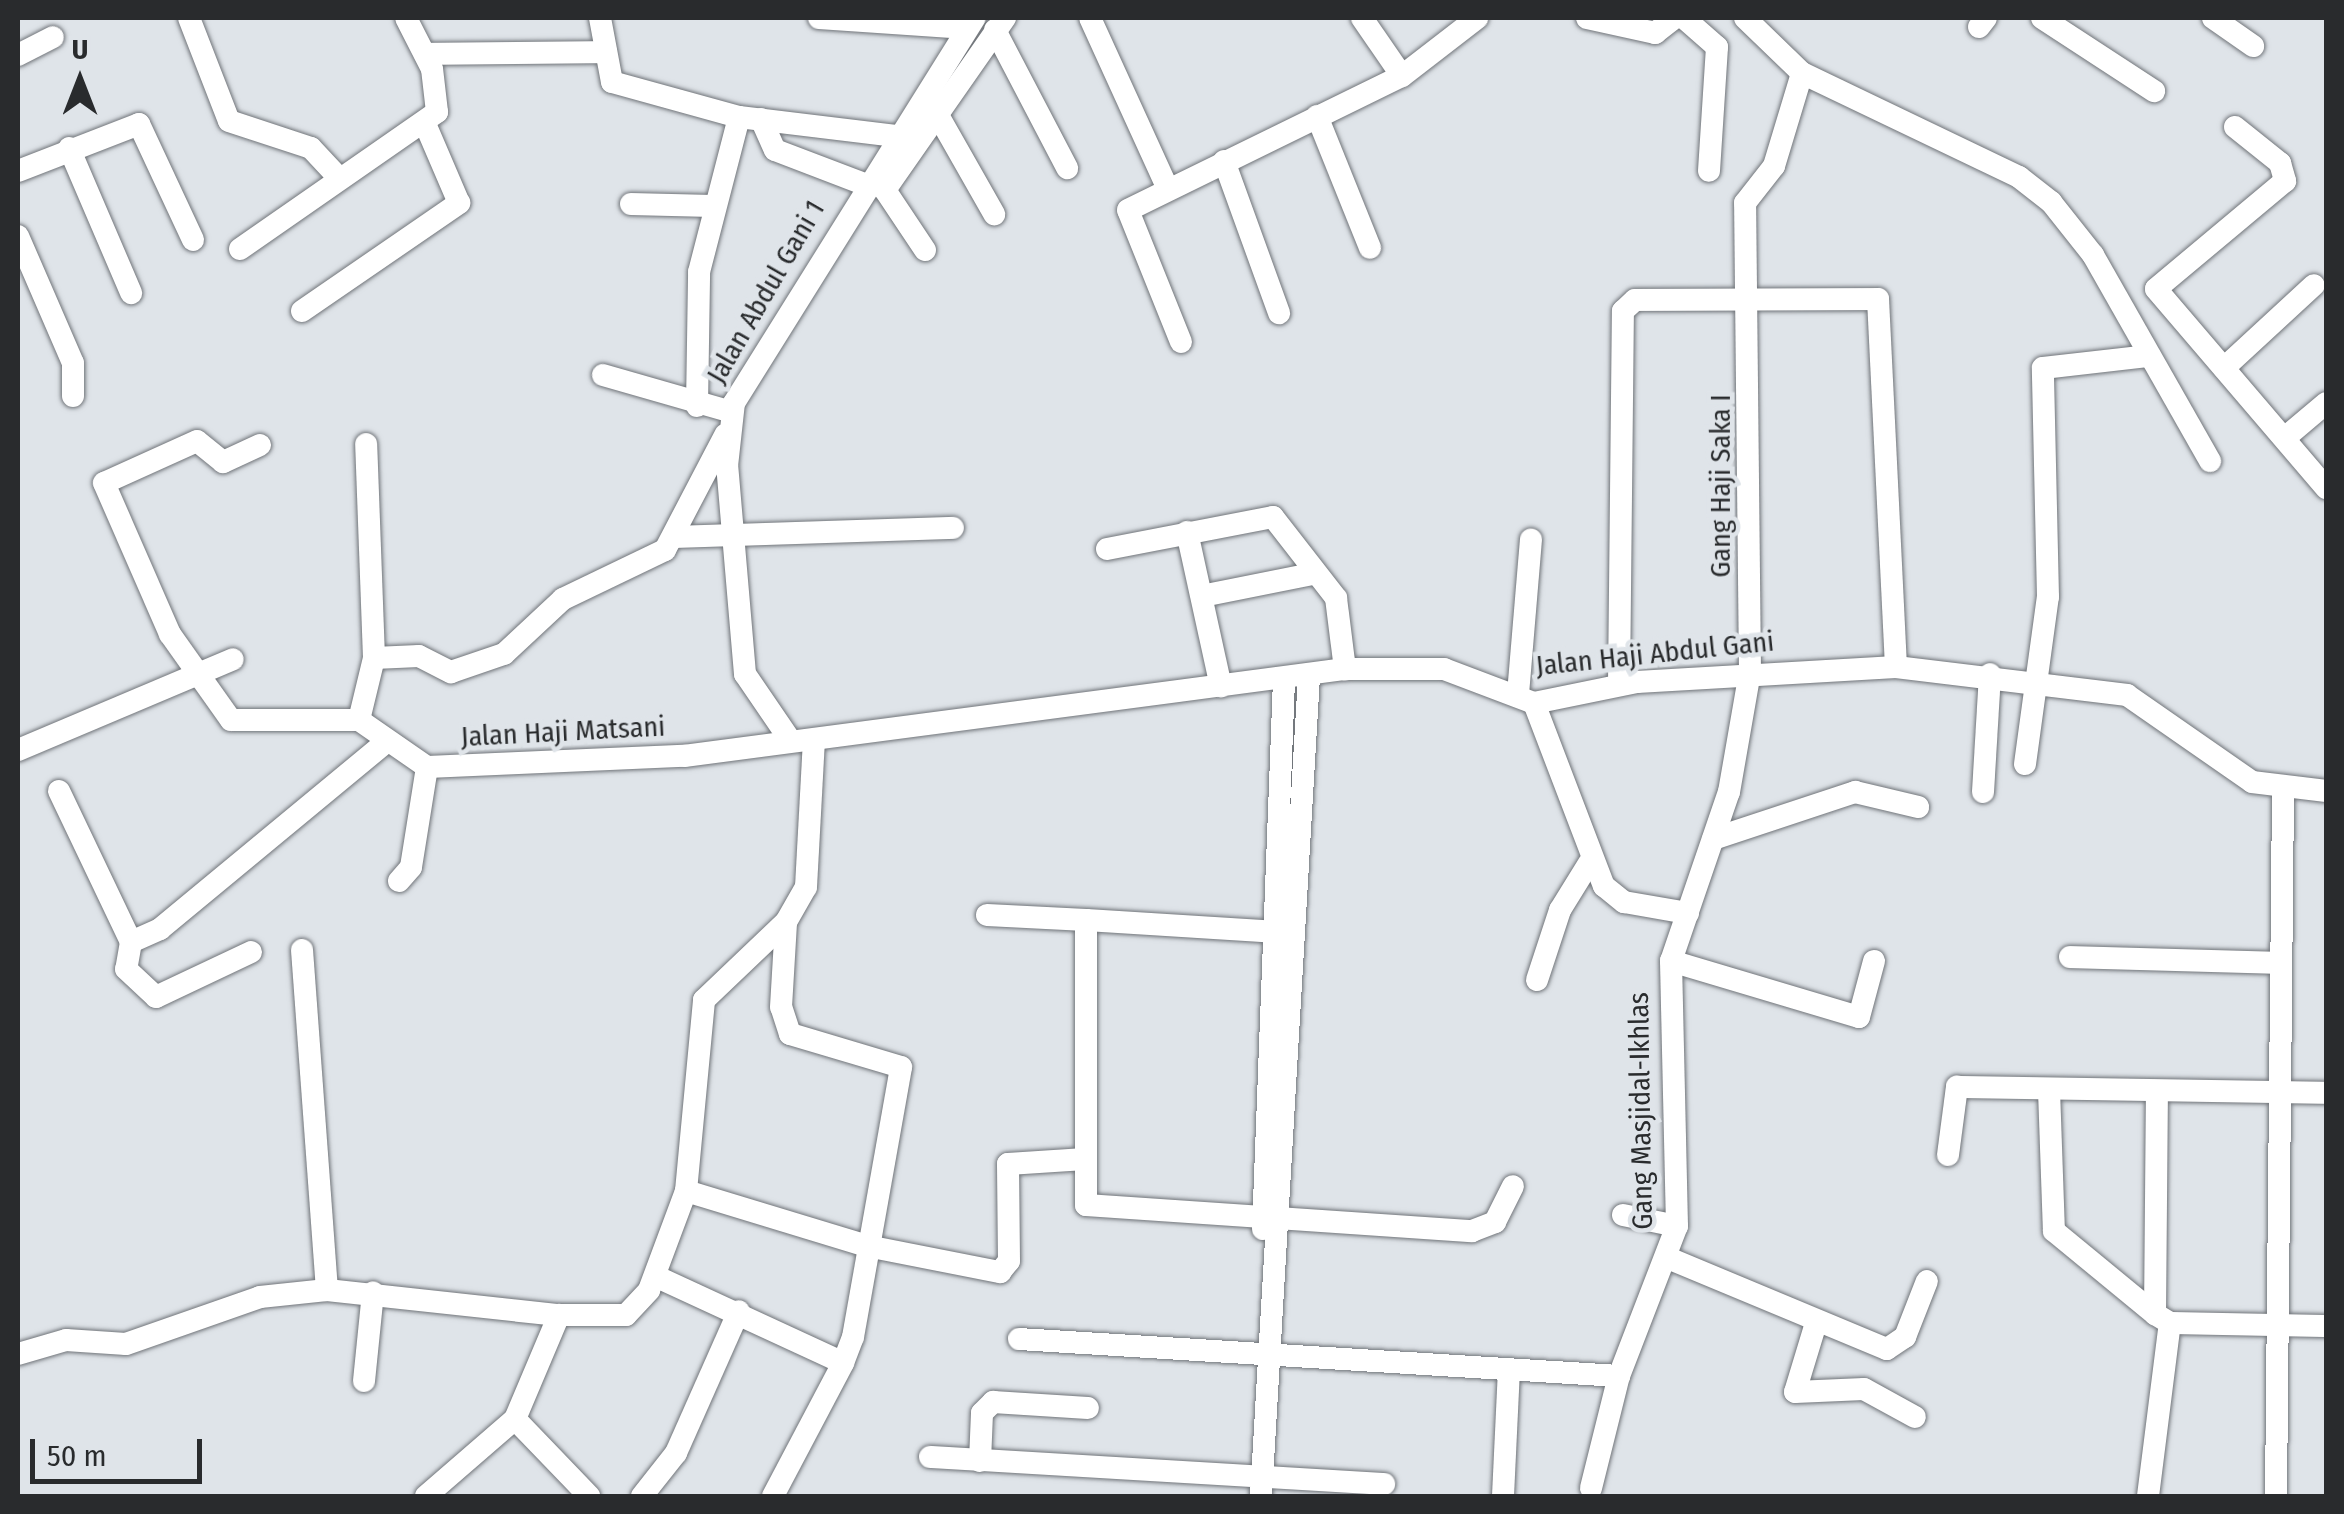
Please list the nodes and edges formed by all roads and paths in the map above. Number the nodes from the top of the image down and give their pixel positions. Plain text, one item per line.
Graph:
1 (190, 18) edge
2 (406, 18) edge
3 (600, 18) edge
4 (819, 18) edge
5 (1090, 18) edge
6 (1362, 18) edge
7 (1477, 18) edge
8 (1593, 18) edge
9 (1674, 18) edge
10 (1684, 18) edge
11 (1745, 18) edge
12 (2042, 18) edge
13 (2213, 18) edge
14 (986, 23) edge
15 (53, 37) dead end
16 (2253, 46) dead end
17 (606, 52) junction
18 (425, 54) junction
19 (18, 55) edge
20 (1802, 73) junction
21 (1402, 76) junction
22 (2154, 92) dead end
23 (1317, 116) junction
24 (939, 117) junction
25 (750, 118) junction
26 (426, 126) junction
27 (2235, 127) dead end
28 (896, 136) junction
29 (69, 148) junction
30 (1224, 161) junction
31 (1067, 168) dead end
32 (18, 171) edge
33 (1709, 172) dead end
34 (340, 180) junction
35 (864, 184) junction
36 (1167, 187) junction
37 (632, 204) dead end
38 (712, 206) junction
39 (994, 214) dead end
40 (18, 236) edge
41 (193, 240) dead end
42 (1370, 248) dead end
43 (240, 249) dead end
44 (925, 250) dead end
45 (2314, 285) dead end
46 (132, 293) dead end
47 (1753, 300) junction
48 (302, 312) dead end
49 (1279, 313) dead end
50 (1181, 342) dead end
51 (2149, 356) junction
52 (2224, 368) junction
53 (603, 376) dead end
54 (74, 396) dead end
55 (2326, 403) edge
56 (697, 406) junction
57 (729, 422) junction
58 (2287, 436) junction
59 (366, 444) dead end
60 (260, 445) dead end
61 (2210, 461) dead end
62 (2326, 488) edge
63 (953, 528) dead end
64 (732, 532) junction
65 (1187, 532) junction
66 (677, 538) junction
67 (1531, 540) dead end
68 (1106, 548) dead end
69 (1312, 574) junction
70 (1202, 596) junction
71 (374, 658) junction
72 (233, 660) dead end
73 (1896, 668) junction
74 (1345, 670) junction
75 (1750, 672) junction
76 (1990, 674) junction
77 (1309, 675) junction
78 (1284, 678) junction
79 (2036, 679) junction
80 (195, 680) junction
81 (1221, 686) junction
82 (1619, 686) junction
83 (1526, 698) junction
84 (359, 720) junction
85 (788, 737) junction
86 (814, 740) junction
87 (387, 741) junction
88 (18, 750) edge
89 (2026, 764) dead end
90 (427, 767) junction
91 (2283, 790) junction
92 (59, 791) dead end
93 (2326, 791) edge
94 (1984, 792) dead end
95 (1918, 808) dead end
96 (1713, 840) junction
97 (1589, 863) junction
98 (399, 881) dead end
99 (1688, 913) junction
100 (987, 914) dead end
101 (1086, 920) junction
102 (786, 922) junction
103 (1283, 932) junction
104 (131, 942) junction
105 (302, 950) dead end
106 (251, 952) dead end
107 (2070, 957) dead end
108 (1874, 961) dead end
109 (1671, 962) junction
110 (2281, 963) junction
111 (1537, 980) dead end
112 (2050, 1090) junction
113 (2157, 1092) junction
114 (2326, 1093) edge
115 (2284, 1094) junction
116 (1948, 1155) dead end
117 (1085, 1159) junction
118 (1513, 1186) dead end
119 (686, 1191) junction
120 (1623, 1214) dead end
121 (1268, 1216) junction
122 (1677, 1226) junction
123 (867, 1246) junction
124 (1668, 1258) junction
125 (656, 1276) junction
126 (1927, 1280) dead end
127 (327, 1290) junction
128 (373, 1292) junction
129 (738, 1312) junction
130 (558, 1315) junction
131 (2162, 1318) junction
132 (1816, 1323) junction
133 (2283, 1325) junction
134 (2326, 1326) edge
135 (1019, 1339) dead end
136 (1264, 1350) junction
137 (18, 1354) edge
138 (843, 1362) junction
139 (1509, 1370) junction
140 (1619, 1376) junction
141 (364, 1381) dead end
142 (1088, 1408) dead end
143 (1915, 1417) dead end
144 (515, 1419) junction
145 (930, 1457) dead end
146 (980, 1460) junction
147 (1384, 1484) dead end
148 (1261, 1487) edge
149 (1591, 1488) dead end
150 (426, 1496) edge
151 (589, 1496) edge
152 (642, 1496) edge
153 (773, 1496) edge
154 (1503, 1496) edge
155 (2148, 1496) edge
156 (2276, 1496) edge

1 - 34 street
2 - 18 street
3 - 17 street
4 - 14 street
5 - 36 street
6 - 21 street
7 - 21 street
8 - 9 street
10 - 33 street
11 - 20 street
12 - 22 street
13 - 16 street
14 - 24 street
14 - 28 street, Jalan Abdul Gani 1
14 - 31 street
15 - 19 street
17 - 18 street
17 - 25 street
18 - 26 street
20 - 47 street, Gang Haji Saka I
20 - 51 street
21 - 23 street
23 - 30 street
23 - 42 street
24 - 39 street
24 - 44 street
25 - 28 street
25 - 35 street
25 - 38 street
26 - 34 street
26 - 48 street
27 - 52 street
28 - 35 street, Jalan Abdul Gani 1
29 - 32 street
29 - 41 street
29 - 46 street
30 - 36 street
30 - 49 street
34 - 43 street
35 - 57 street, Jalan Abdul Gani 1
36 - 50 street
37 - 38 street
38 - 56 street
40 - 54 street
45 - 52 street
47 - 73 street
47 - 75 street, Gang Haji Saka I
47 - 82 street
51 - 61 street
51 - 79 street
52 - 58 street
53 - 56 street
55 - 58 street
56 - 57 street
57 - 64 street
57 - 66 street, Jalan Abdul Gani 1
58 - 62 street
59 - 71 street
60 - 80 street
63 - 64 street
64 - 66 street
64 - 85 street
65 - 68 street
65 - 69 street
65 - 70 street
66 - 71 street
67 - 83 street
69 - 70 street
69 - 74 street
70 - 81 street
71 - 84 street
72 - 80 street
73 - 75 street, Jalan Haji Abdul Gani
73 - 76 street, Jalan Haji Abdul Gani
74 - 77 street, Jalan Haji Abdul Gani
74 - 83 street, Jalan Haji Abdul Gani
75 - 82 street, Jalan Haji Abdul Gani
75 - 96 street, Gang Masjidal-Ikhlas
76 - 79 street, Jalan Haji Abdul Gani
76 - 94 street
77 - 78 street, Jalan Haji Abdul Gani
77 - 103 street
78 - 81 street, Jalan Haji Abdul Gani
78 - 103 street
79 - 89 street
79 - 91 street, Jalan Haji Abdul Gani
80 - 84 street
80 - 88 street
81 - 86 street, Jalan Haji Abdul Gani
82 - 83 street, Jalan Haji Abdul Gani
83 - 97 street
84 - 87 street, Jalan Haji Matsani
85 - 86 street, Jalan Haji Abdul Gani
85 - 90 street, Jalan Haji Matsani
86 - 102 street
87 - 90 street, Jalan Haji Matsani
87 - 104 street
90 - 98 street
91 - 93 street, Jalan Haji Abdul Gani
91 - 110 street
92 - 104 street
95 - 96 street
96 - 99 street, Gang Masjidal-Ikhlas
97 - 99 street
97 - 111 street
99 - 109 street, Gang Masjidal-Ikhlas
100 - 101 street
101 - 103 street
101 - 117 street
102 - 119 street
102 - 123 street
103 - 121 street
104 - 106 street
105 - 127 street
107 - 110 street
108 - 109 street
109 - 122 street, Gang Masjidal-Ikhlas
110 - 115 street
112 - 113 street
112 - 116 street
112 - 131 street
113 - 115 street
113 - 131 street
114 - 115 street
115 - 133 street
117 - 121 street
117 - 123 street
118 - 121 street
119 - 123 street
119 - 125 street
120 - 122 street
121 - 136 street
122 - 124 street, Gang Masjidal-Ikhlas
123 - 138 street
124 - 132 street
124 - 140 street, Gang Masjidal-Ikhlas
125 - 129 street
125 - 130 street
126 - 132 street
127 - 128 street
127 - 137 street
128 - 130 street
128 - 141 street
129 - 138 street
129 - 152 street
130 - 144 street
131 - 133 street
131 - 155 street
132 - 143 street
133 - 134 street
133 - 156 street
135 - 136 street
136 - 139 street
136 - 148 street
138 - 153 street
139 - 140 street
139 - 154 street
140 - 149 street, Gang Masjidal-Ikhlas
142 - 146 street
144 - 150 street
144 - 151 street
145 - 146 street
146 - 148 street
147 - 148 street

